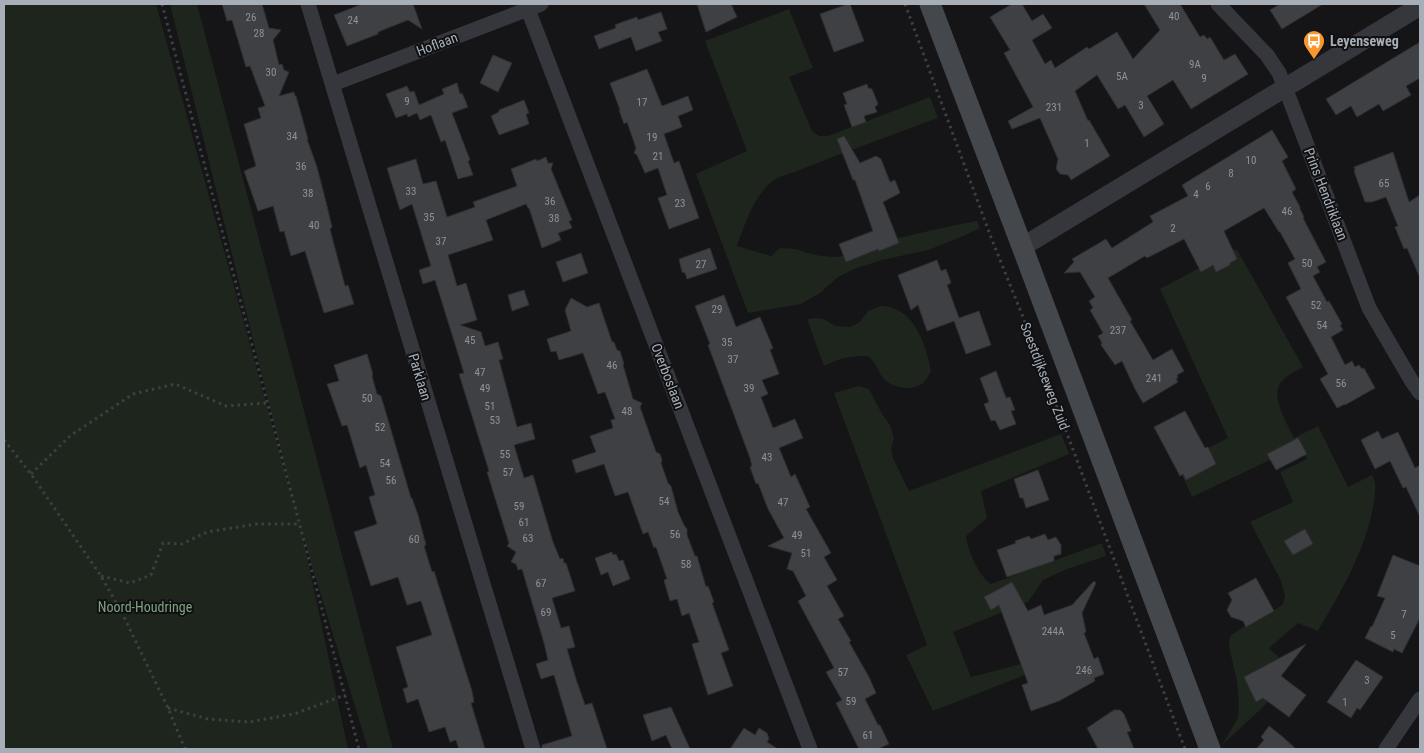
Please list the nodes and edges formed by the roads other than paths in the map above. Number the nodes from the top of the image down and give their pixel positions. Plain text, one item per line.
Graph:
1 (308, 4) edge
2 (930, 4) edge
3 (1218, 4) edge
4 (532, 5) edge
5 (1420, 6) edge
6 (1282, 81) junction
7 (332, 84) junction
8 (1022, 248) junction
9 (1420, 393) edge
10 (1420, 699) edge
11 (533, 749) edge
12 (810, 749) edge
13 (1210, 749) edge
14 (1386, 749) edge

1 - 7 street, Parklaan
2 - 8 main road, Soestdijkseweg Zuid
3 - 6 street, Prins Hendriklaan
4 - 7 street, Hoflaan
4 - 12 street, Overboslaan
5 - 6 street
6 - 8 street
6 - 9 street, Prins Hendriklaan
7 - 11 street, Parklaan
8 - 13 main road, Soestdijkseweg Zuid
10 - 14 street

